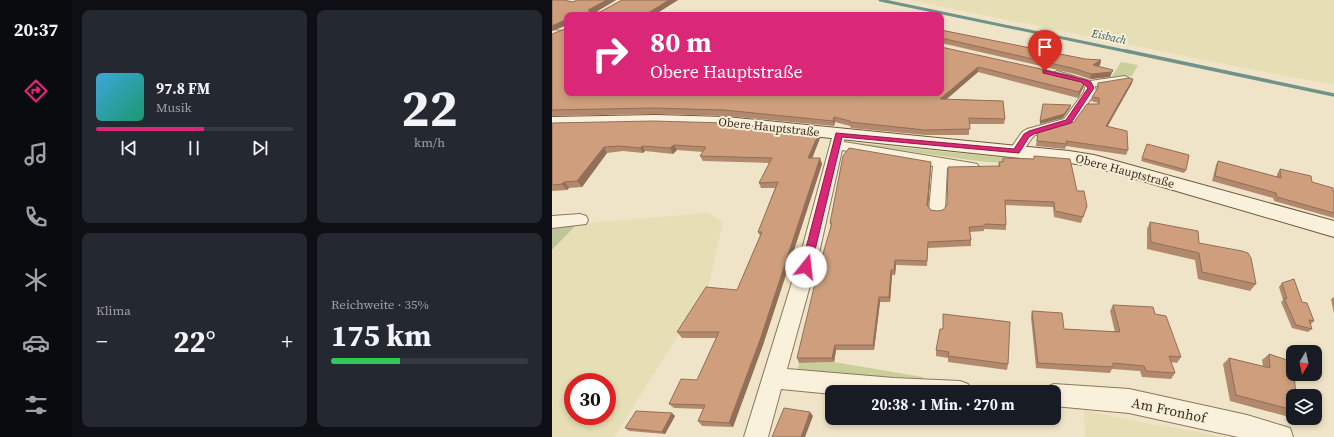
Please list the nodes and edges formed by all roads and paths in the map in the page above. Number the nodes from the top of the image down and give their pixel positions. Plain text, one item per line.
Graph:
1 (552, 26) edge
2 (564, 28) edge
3 (564, 30) edge
4 (552, 36) edge
5 (1045, 71) edge
6 (1125, 79) edge
7 (1089, 84) junction
8 (552, 122) edge
9 (838, 140) junction
10 (1016, 151) junction
11 (940, 162) junction
12 (972, 168) edge
13 (937, 210) edge
14 (580, 220) dead end
15 (552, 222) edge
16 (1334, 229) edge
17 (774, 378) junction
18 (850, 385) edge
19 (1061, 396) edge
20 (756, 437) edge
21 (1281, 437) edge

1 - 2 street
3 - 4 street
5 - 7 street
6 - 7 street
7 - 10 street
8 - 9 main road, Obere Hauptstraße
9 - 10 main road, Obere Hauptstraße
9 - 11 street, Obere Hauptstraße
9 - 17 street
10 - 16 main road, Obere Hauptstraße
11 - 12 street, Obere Hauptstraße
11 - 13 street
14 - 15 street
17 - 18 street
17 - 20 street
19 - 21 street, Am Fronhof

